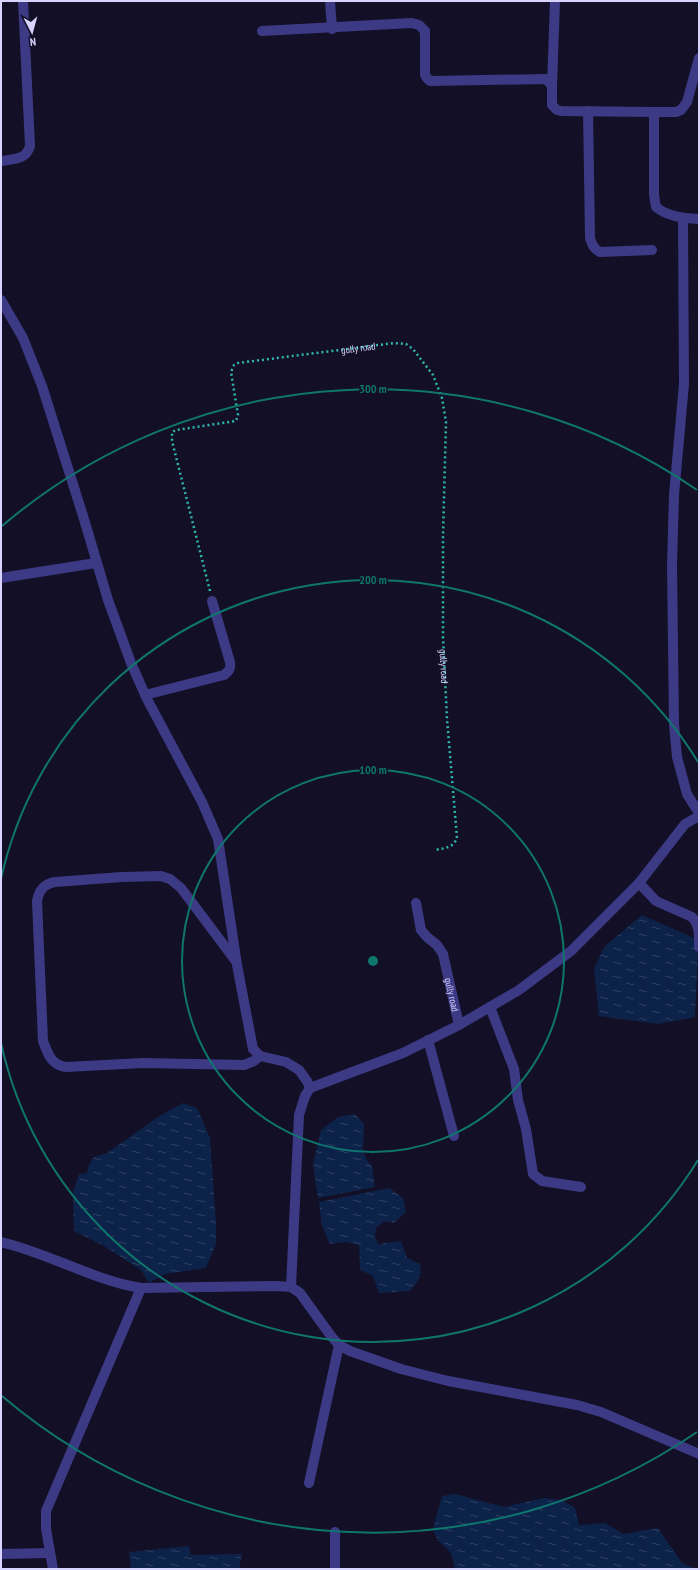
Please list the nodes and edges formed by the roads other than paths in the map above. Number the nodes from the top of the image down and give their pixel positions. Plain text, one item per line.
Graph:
1 (23, 1) edge
2 (330, 1) edge
3 (555, 1) edge
4 (332, 28) junction
5 (262, 31) dead end
6 (699, 58) edge
7 (552, 86) junction
8 (588, 111) junction
9 (654, 112) junction
10 (1, 161) edge
11 (683, 218) junction
12 (699, 219) edge
13 (652, 250) dead end
14 (1, 300) edge
15 (96, 563) junction
16 (1, 578) edge
17 (212, 601) road end
18 (145, 695) junction
19 (699, 813) edge
20 (699, 816) edge
21 (639, 884) junction
22 (416, 903) dead end
23 (699, 947) edge
24 (236, 962) junction
25 (490, 1007) junction
26 (460, 1025) junction
27 (428, 1040) junction
28 (260, 1056) junction
29 (310, 1088) junction
30 (454, 1136) dead end
31 (581, 1187) dead end
32 (1, 1242) edge
33 (291, 1287) junction
34 (141, 1288) junction
35 (338, 1345) junction
36 (699, 1454) edge
37 (309, 1484) dead end
38 (335, 1532) dead end
39 (50, 1553) junction
40 (1, 1554) edge
41 (53, 1569) edge
42 (335, 1569) edge

1 - 10 street
2 - 4 street
3 - 7 street
4 - 5 street
4 - 7 street
6 - 9 street
7 - 8 street
8 - 9 street
8 - 13 street
9 - 11 street
11 - 12 street
11 - 19 street
14 - 15 street
15 - 16 street
15 - 18 street
17 - 18 street
18 - 24 street
20 - 21 street
21 - 23 street
21 - 25 street
22 - 26 street, gully road
24 - 28 street
24 - 28 street
25 - 26 street
25 - 31 street
26 - 27 street
27 - 29 street
27 - 30 street
28 - 29 street
29 - 33 street
32 - 34 street
33 - 34 street
33 - 35 street
34 - 39 street
35 - 36 street
35 - 37 street
38 - 42 street
39 - 40 street
39 - 41 street

